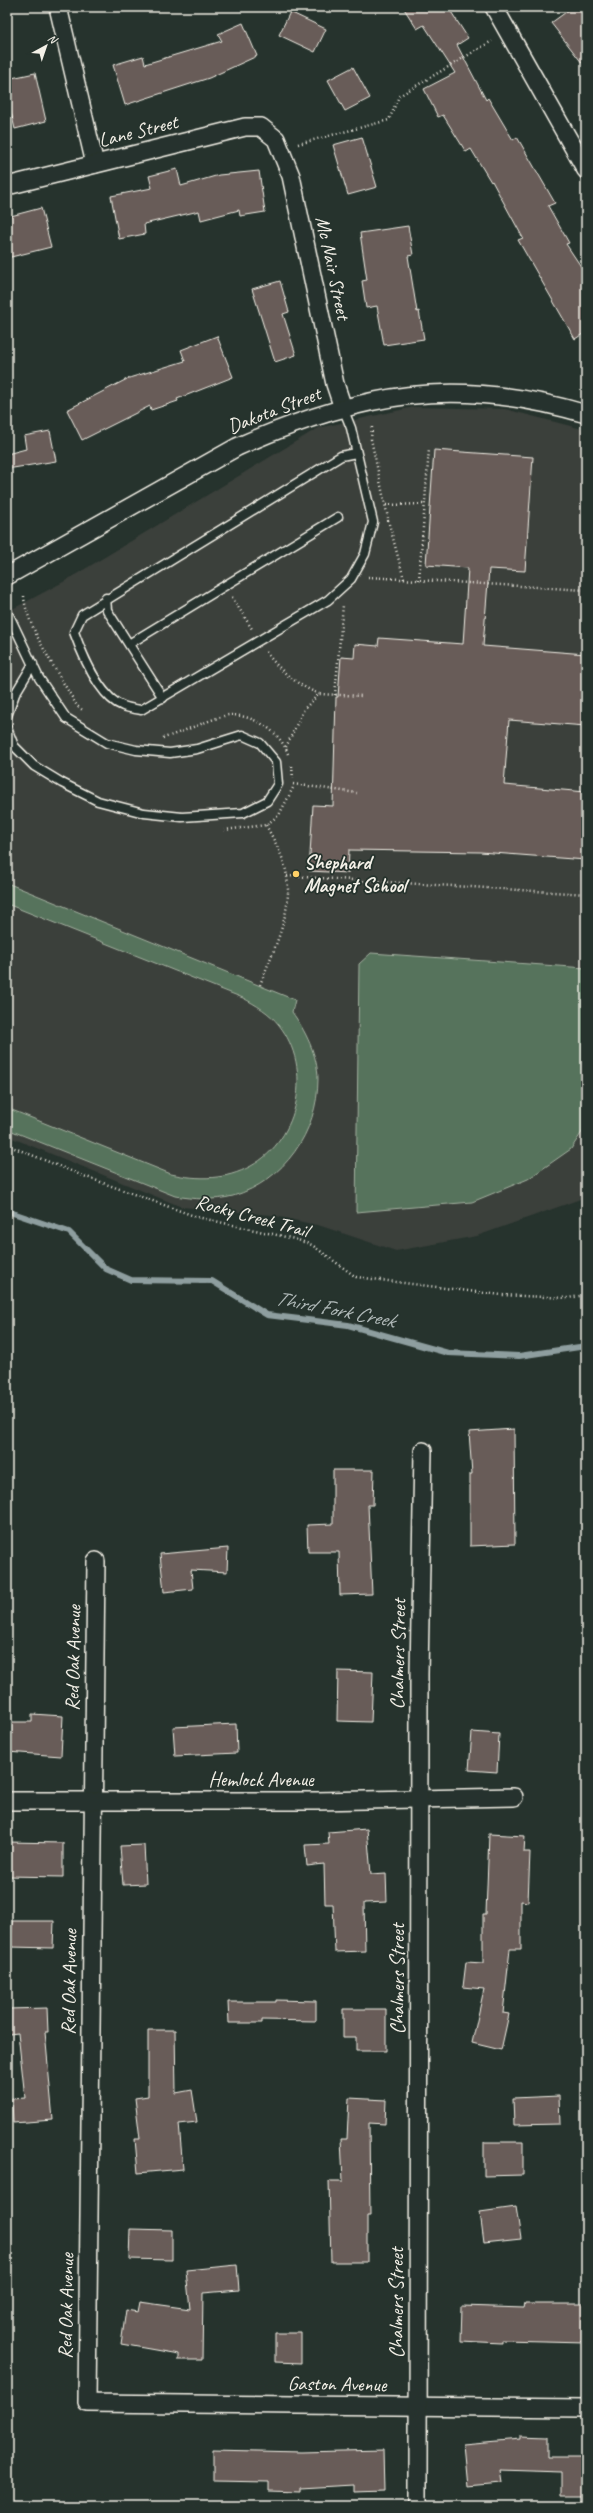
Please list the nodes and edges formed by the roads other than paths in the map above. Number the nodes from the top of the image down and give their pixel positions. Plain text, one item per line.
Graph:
1 (58, 7) edge
2 (494, 7) edge
3 (276, 139) joint
4 (95, 164) junction
5 (586, 170) edge
6 (7, 186) edge
7 (343, 408) junction
8 (586, 414) edge
9 (356, 453) junction
10 (338, 517) dead end
11 (7, 576) edge
12 (106, 598) junction
13 (7, 611) edge
14 (129, 644) junction
15 (33, 664) junction
16 (162, 698) junction
17 (7, 716) edge
18 (7, 728) edge
19 (423, 1451) dead end
20 (96, 1561) dead end
21 (514, 1797) dead end
22 (419, 1799) junction
23 (7, 1801) edge
24 (93, 1801) junction
25 (87, 2403) joint
26 (418, 2406) junction
27 (586, 2408) edge
28 (418, 2506) edge

1 - 4 street
2 - 5 street
3 - 4 street, Lane Street
3 - 7 street, Mc Nair Street
4 - 6 street, Lane Street
7 - 8 street, Dakota Street
7 - 9 lane
7 - 11 street, Dakota Street
9 - 12 lane
9 - 16 lane
10 - 14 lane
12 - 14 lane
12 - 16 lane
13 - 15 lane
14 - 16 lane
15 - 17 lane
15 - 18 lane
19 - 22 street, Chalmers Street
20 - 24 street, Red Oak Avenue
21 - 22 street, Hemlock Avenue
22 - 24 street, Hemlock Avenue
22 - 26 street, Chalmers Street
23 - 24 street, Hemlock Avenue
24 - 25 street, Red Oak Avenue
25 - 26 street, Gaston Avenue
26 - 27 street, Gaston Avenue
26 - 28 street, Chalmers Street

